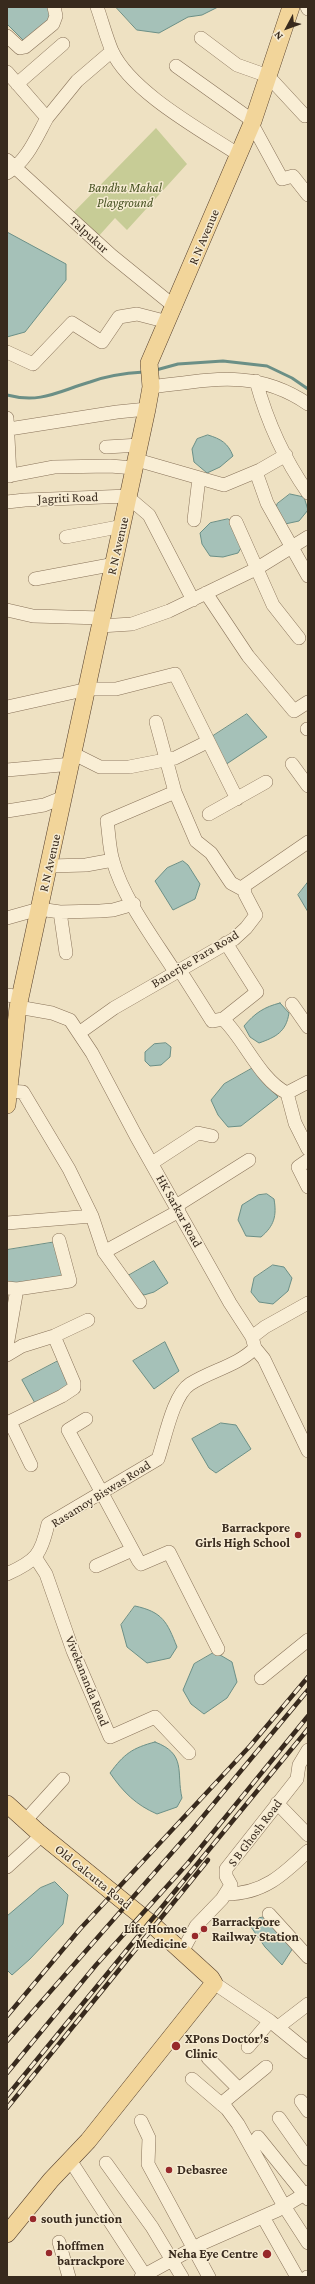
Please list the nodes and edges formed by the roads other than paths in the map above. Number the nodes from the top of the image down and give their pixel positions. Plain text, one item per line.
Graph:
1 (54, 7) edge
2 (97, 7) edge
3 (291, 7) edge
4 (7, 36) edge
5 (201, 38) dead end
6 (63, 44) dead end
7 (112, 51) junction
8 (176, 66) dead end
9 (7, 72) edge
10 (268, 76) junction
11 (17, 84) junction
12 (305, 116) dead end
13 (47, 118) junction
14 (252, 123) junction
15 (239, 155) junction
16 (10, 167) edge
17 (308, 195) edge
18 (175, 306) junction
19 (168, 322) junction
20 (7, 352) edge
21 (150, 376) junction
22 (256, 381) junction
23 (308, 404) edge
24 (147, 409) junction
25 (8, 424) edge
26 (106, 447) dead end
27 (286, 455) junction
28 (137, 458) junction
29 (256, 472) junction
30 (8, 476) edge
31 (199, 478) junction
32 (308, 493) edge
33 (129, 497) junction
34 (7, 502) edge
35 (194, 520) dead end
36 (236, 522) dead end
37 (123, 526) junction
38 (66, 536) dead end
39 (308, 537) edge
40 (291, 548) junction
41 (115, 564) junction
42 (256, 569) junction
43 (308, 576) edge
44 (35, 579) dead end
45 (206, 593) junction
46 (193, 600) junction
47 (7, 610) edge
48 (101, 622) junction
49 (299, 638) dead end
50 (88, 689) junction
51 (308, 702) edge
52 (7, 708) edge
53 (156, 722) dead end
54 (207, 742) junction
55 (73, 759) junction
56 (168, 760) junction
57 (292, 764) dead end
58 (7, 770) edge
59 (266, 782) dead end
60 (308, 786) edge
61 (175, 792) junction
62 (64, 797) junction
63 (237, 799) junction
64 (7, 811) edge
65 (209, 814) dead end
66 (308, 842) edge
67 (113, 860) junction
68 (50, 866) junction
69 (244, 890) junction
70 (134, 904) junction
71 (39, 909) junction
72 (60, 912) junction
73 (7, 918) edge
74 (226, 943) junction
75 (66, 953) dead end
76 (177, 970) junction
77 (15, 1000) edge
78 (292, 1004) dead end
79 (223, 1019) junction
80 (308, 1027) edge
81 (79, 1033) junction
82 (308, 1082) edge
83 (287, 1093) junction
84 (8, 1098) edge
85 (212, 1136) dead end
86 (308, 1149) edge
87 (249, 1160) dead end
88 (308, 1160) edge
89 (152, 1163) junction
90 (308, 1187) edge
91 (178, 1209) junction
92 (92, 1216) junction
93 (7, 1223) edge
94 (59, 1240) dead end
95 (104, 1252) junction
96 (12, 1289) edge
97 (140, 1302) dead end
98 (308, 1303) edge
99 (88, 1320) dead end
100 (54, 1336) junction
101 (253, 1342) junction
102 (7, 1346) edge
103 (7, 1355) edge
104 (86, 1420) dead end
105 (9, 1422) edge
106 (307, 1446) edge
107 (31, 1465) dead end
108 (101, 1492) junction
109 (132, 1550) junction
110 (35, 1557) junction
111 (96, 1566) dead end
112 (7, 1574) edge
113 (308, 1640) edge
114 (218, 1649) dead end
115 (261, 1678) dead end
116 (308, 1750) edge
117 (189, 1753) dead end
118 (63, 1779) dead end
119 (277, 1803) junction
120 (7, 1804) edge
121 (25, 1821) junction
122 (308, 1835) edge
123 (42, 1836) junction
124 (308, 1851) edge
125 (7, 1867) edge
126 (226, 1894) junction
127 (269, 1914) dead end
128 (182, 1952) junction
129 (308, 1957) edge
130 (214, 1983) junction
131 (308, 2004) edge
132 (274, 2024) junction
133 (248, 2047) dead end
134 (308, 2052) edge
135 (208, 2058) dead end
136 (266, 2067) dead end
137 (192, 2079) dead end
138 (238, 2089) junction
139 (221, 2104) junction
140 (279, 2118) dead end
141 (141, 2121) dead end
142 (258, 2136) dead end
143 (308, 2159) edge
144 (70, 2160) junction
145 (106, 2163) dead end
146 (307, 2195) edge
147 (284, 2206) junction
148 (263, 2217) junction
149 (7, 2234) edge
150 (59, 2242) dead end
151 (308, 2243) edge
152 (194, 2248) junction
153 (173, 2259) junction
154 (144, 2276) edge
155 (69, 2277) edge
156 (182, 2277) edge
157 (209, 2277) edge
158 (297, 2277) edge

1 - 4 street
2 - 7 street
3 - 10 main road, R N Avenue
5 - 10 street
6 - 11 street
7 - 13 street
7 - 15 street
8 - 14 street
9 - 11 street
10 - 12 street
10 - 14 main road, R N Avenue
11 - 13 street
13 - 16 street
14 - 15 main road, R N Avenue
14 - 17 street
15 - 18 main road, R N Avenue
16 - 18 street, Talpukur
18 - 19 main road, R N Avenue
19 - 20 street
19 - 21 main road, R N Avenue
21 - 22 street
21 - 24 main road, R N Avenue
22 - 23 street
22 - 27 street
24 - 25 street
24 - 28 main road, R N Avenue
25 - 30 street
26 - 28 street
27 - 29 street
27 - 32 street
28 - 30 street
28 - 31 street
28 - 33 main road, R N Avenue
29 - 31 street
29 - 40 street
31 - 35 street
33 - 34 street, Jagriti Road
33 - 37 main road, R N Avenue
33 - 46 street
36 - 42 street
37 - 38 street
37 - 41 main road, R N Avenue
39 - 40 street
40 - 42 street
40 - 43 street
41 - 44 street
41 - 48 main road, R N Avenue
42 - 45 street
42 - 49 street
45 - 46 street
45 - 51 street
46 - 48 street
47 - 48 street
48 - 50 main road, R N Avenue
50 - 52 street
50 - 54 street
50 - 55 main road, R N Avenue
53 - 56 street
54 - 56 street
54 - 63 street
55 - 56 street
55 - 58 street
55 - 62 main road, R N Avenue
56 - 61 street
57 - 60 street
59 - 63 street
61 - 67 street
61 - 69 street
62 - 64 street
62 - 68 main road, R N Avenue
63 - 65 street
66 - 69 street
67 - 68 street
67 - 70 street
68 - 71 main road, R N Avenue
69 - 74 street, Banerjee Para Road
70 - 72 street
70 - 76 street
71 - 72 street
71 - 73 street
71 - 77 main road, R N Avenue
72 - 75 street
74 - 76 street, Banerjee Para Road
74 - 79 street
76 - 79 street
76 - 81 street, Banerjee Para Road
77 - 81 street, HK Sarkar Road
77 - 84 main road, R N Avenue
78 - 80 street
79 - 83 street
81 - 89 street, HK Sarkar Road
82 - 83 street
83 - 86 street
84 - 92 street
85 - 89 street
87 - 91 street
88 - 90 street
89 - 91 street, HK Sarkar Road
91 - 95 street
91 - 101 street, HK Sarkar Road
92 - 93 street
92 - 95 street
94 - 96 street
95 - 97 street
96 - 102 street
98 - 101 street, Rasamoy Biswas Road
99 - 100 street
100 - 103 street
100 - 105 street
101 - 106 street, HK Sarkar Road
101 - 108 street, Rasamoy Biswas Road
104 - 108 street
105 - 107 street
108 - 109 street
108 - 110 street, Rasamoy Biswas Road
109 - 111 street
109 - 114 street
110 - 112 street
110 - 117 street, Vivekananda Road
113 - 115 street
116 - 119 street, S B Ghosh Road
118 - 121 street
119 - 122 street
119 - 126 street, S B Ghosh Road
120 - 121 main road, Old Calcutta Road
121 - 123 main road, Old Calcutta Road
123 - 125 street
123 - 128 main road, Old Calcutta Road
124 - 126 street
126 - 128 street
127 - 129 street
128 - 130 main road, Old Calcutta Road
130 - 132 street
130 - 144 main road
131 - 132 street
132 - 133 street
132 - 134 street
135 - 138 street
136 - 138 street
137 - 139 street
138 - 139 street
139 - 147 street
140 - 143 street
141 - 152 street
142 - 146 street
144 - 149 main road
144 - 154 street
145 - 153 street
146 - 147 street
147 - 148 street
147 - 151 street
148 - 152 street
148 - 158 street
150 - 155 street
152 - 153 street
152 - 157 street
153 - 154 street
153 - 156 street

